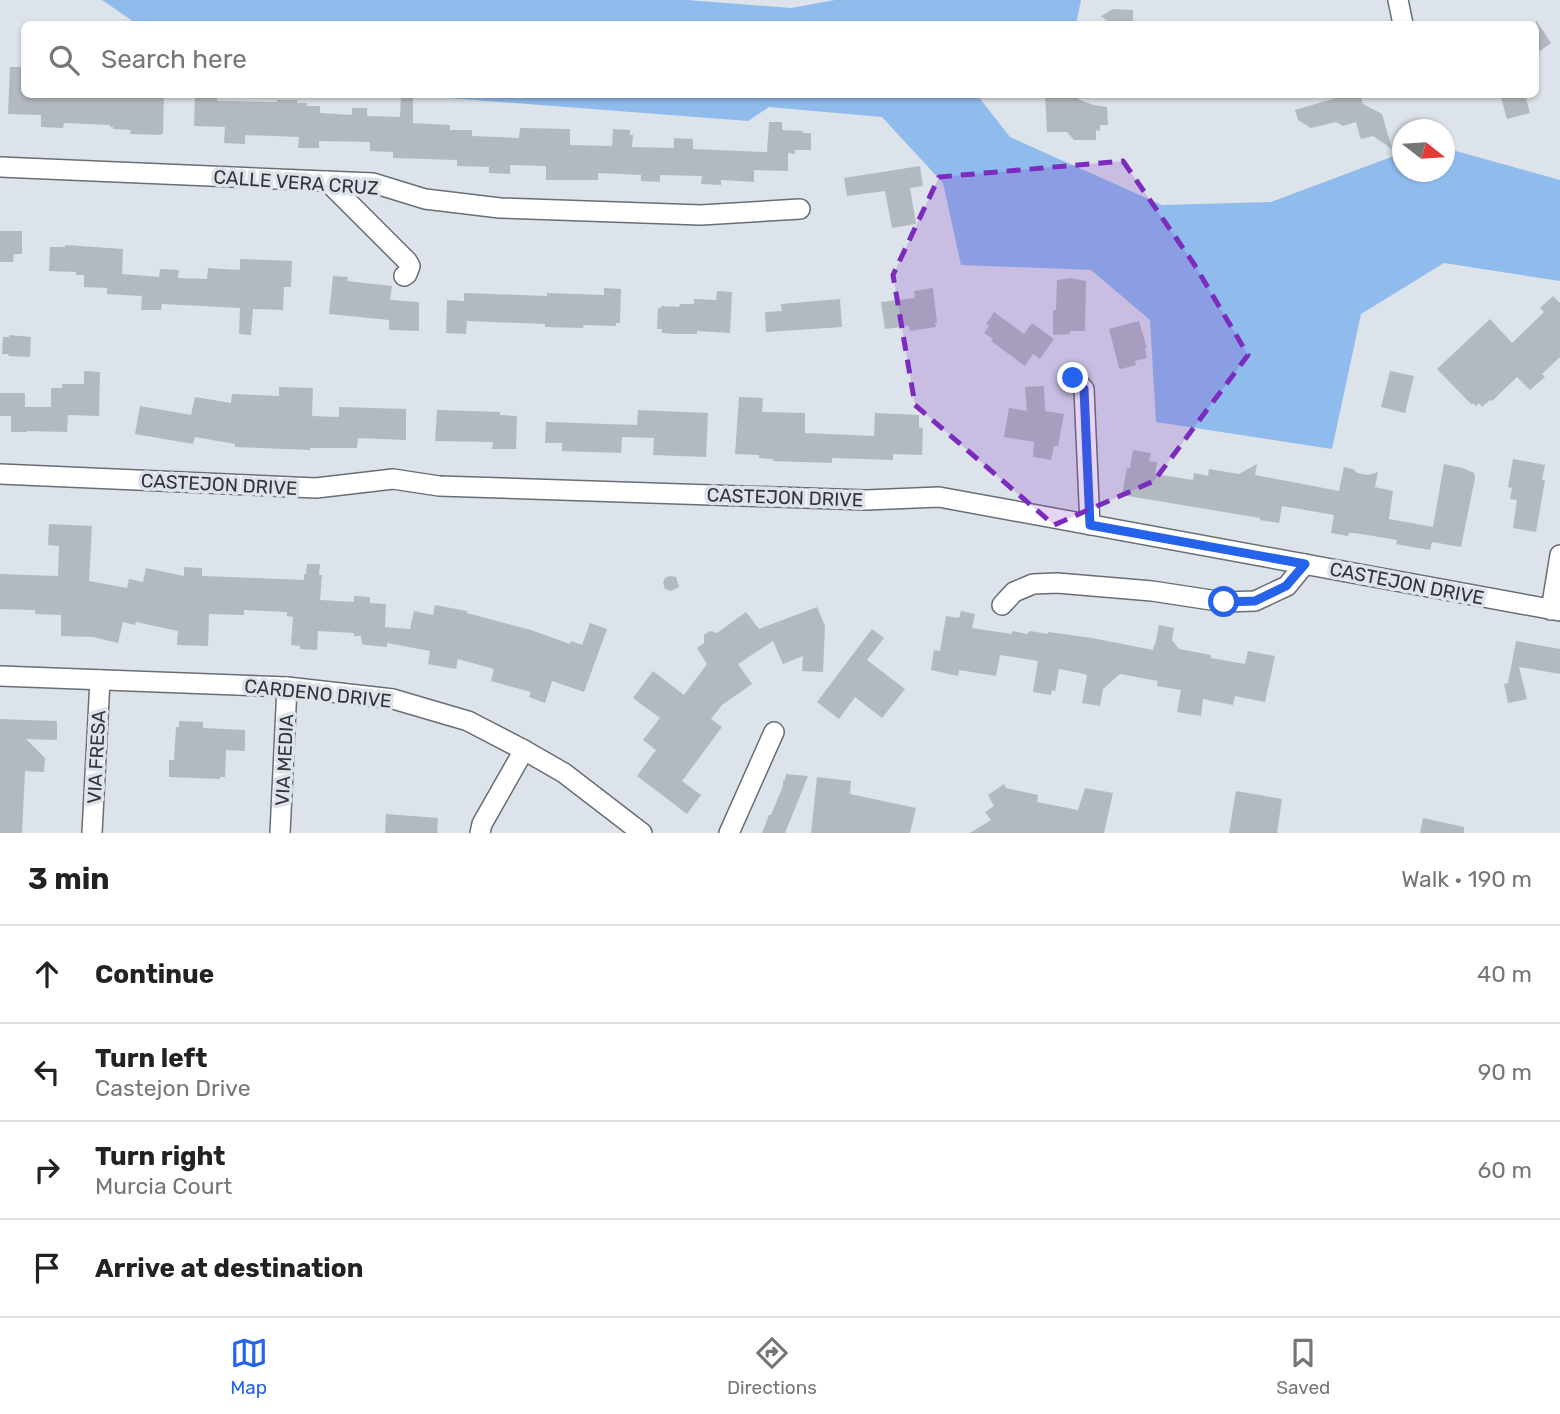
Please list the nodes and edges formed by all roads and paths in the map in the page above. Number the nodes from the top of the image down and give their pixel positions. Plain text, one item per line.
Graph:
1 (1398, 0) edge
2 (1402, 21) edge
3 (0, 167) edge
4 (327, 181) junction
5 (800, 209) dead end
6 (404, 276) dead end
7 (1073, 378) dead end
8 (0, 474) edge
9 (1090, 525) junction
10 (1560, 555) edge
11 (1305, 564) junction
12 (1002, 605) dead end
13 (1555, 611) edge
14 (0, 676) edge
15 (100, 680) junction
16 (287, 687) junction
17 (774, 732) dead end
18 (524, 750) junction
19 (92, 833) edge
20 (280, 833) edge
21 (480, 833) edge
22 (642, 833) edge
23 (729, 833) edge

1 - 2 street
3 - 4 street, CALLE VERA CRUZ
4 - 5 street, CALLE VERA CRUZ
4 - 6 street
7 - 9 street
8 - 9 street, CASTEJON DRIVE
9 - 11 street, CASTEJON DRIVE
10 - 13 street
11 - 12 street
11 - 13 street, CASTEJON DRIVE
14 - 15 street, CARDENO DRIVE
15 - 16 street, CARDENO DRIVE
15 - 19 street, VIA FRESA
16 - 18 street, CARDENO DRIVE
16 - 20 street, VIA MEDIA
17 - 23 street
18 - 21 street
18 - 22 street, CARDENO DRIVE

